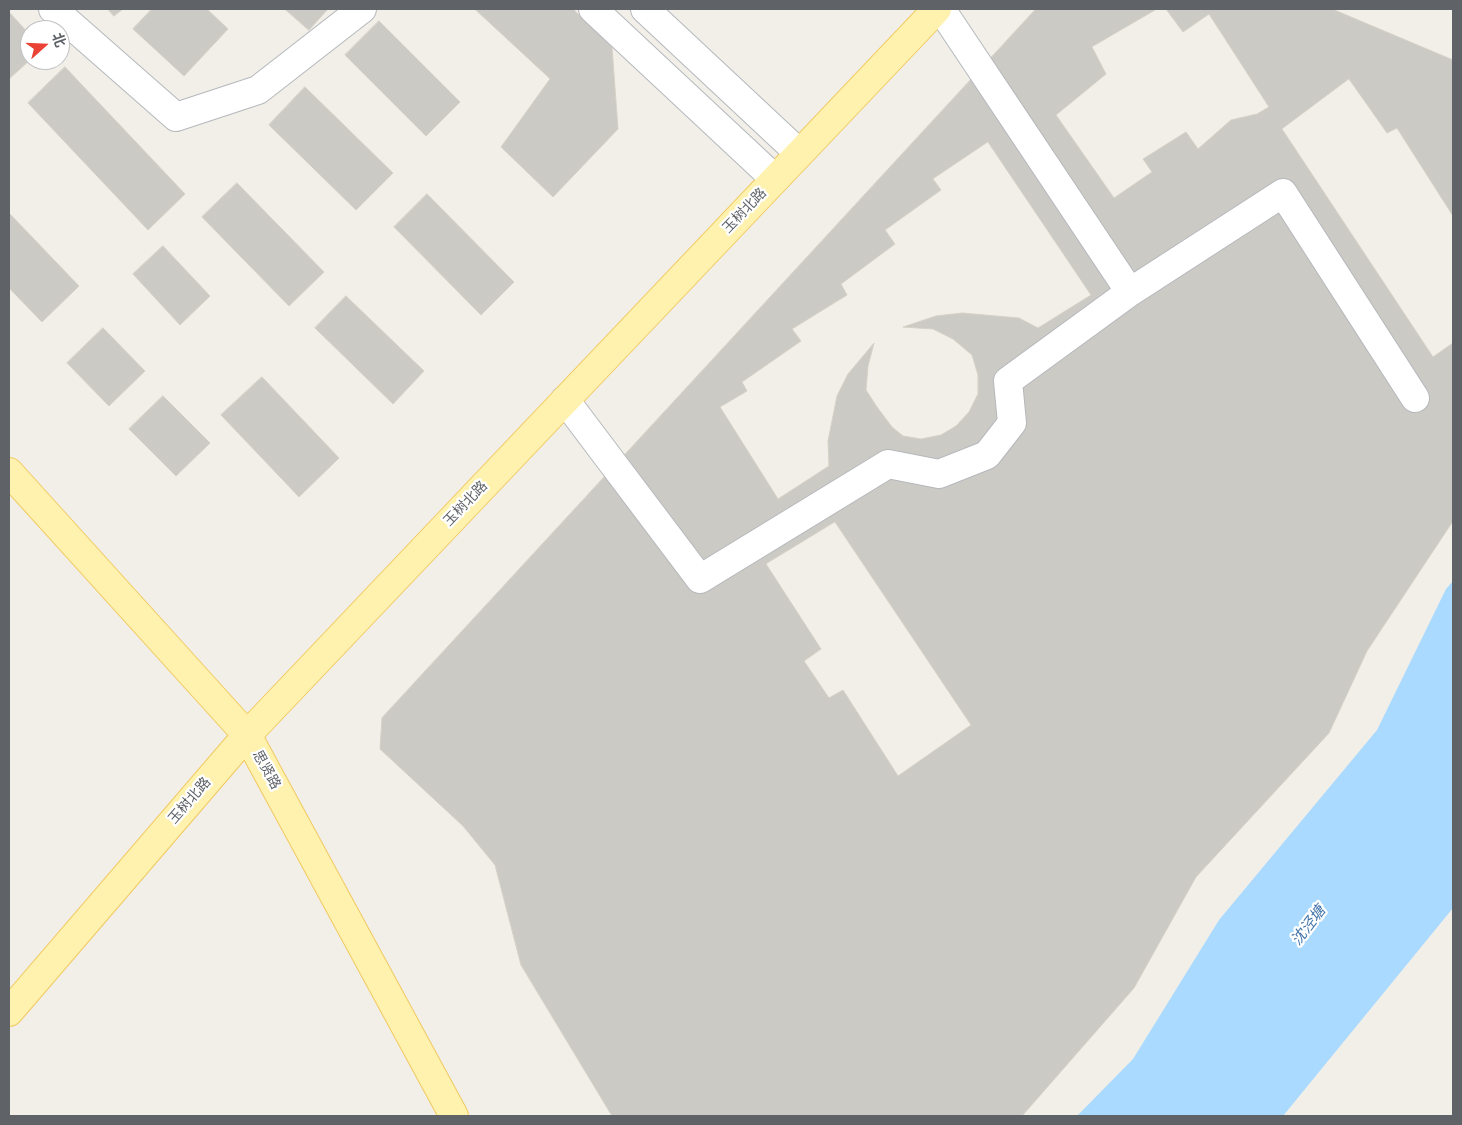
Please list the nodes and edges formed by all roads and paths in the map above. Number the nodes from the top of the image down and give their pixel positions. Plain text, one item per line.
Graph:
1 (53, 9) edge
2 (362, 9) edge
3 (593, 9) edge
4 (645, 9) edge
5 (937, 9) edge
6 (941, 9) edge
7 (800, 153) junction
8 (775, 179) junction
9 (1130, 292) junction
10 (1416, 398) dead end
11 (566, 400) junction
12 (9, 472) edge
13 (247, 735) junction
14 (9, 1012) edge
15 (454, 1116) edge

1 - 2 street
3 - 8 street
4 - 7 street
5 - 7 main road, 玉树北路
6 - 9 street
7 - 8 main road, 玉树北路
8 - 11 main road, 玉树北路
9 - 10 street
9 - 11 street
11 - 13 main road, 玉树北路
12 - 13 main road, 思贤路
13 - 14 main road, 玉树北路
13 - 15 main road, 思贤路

